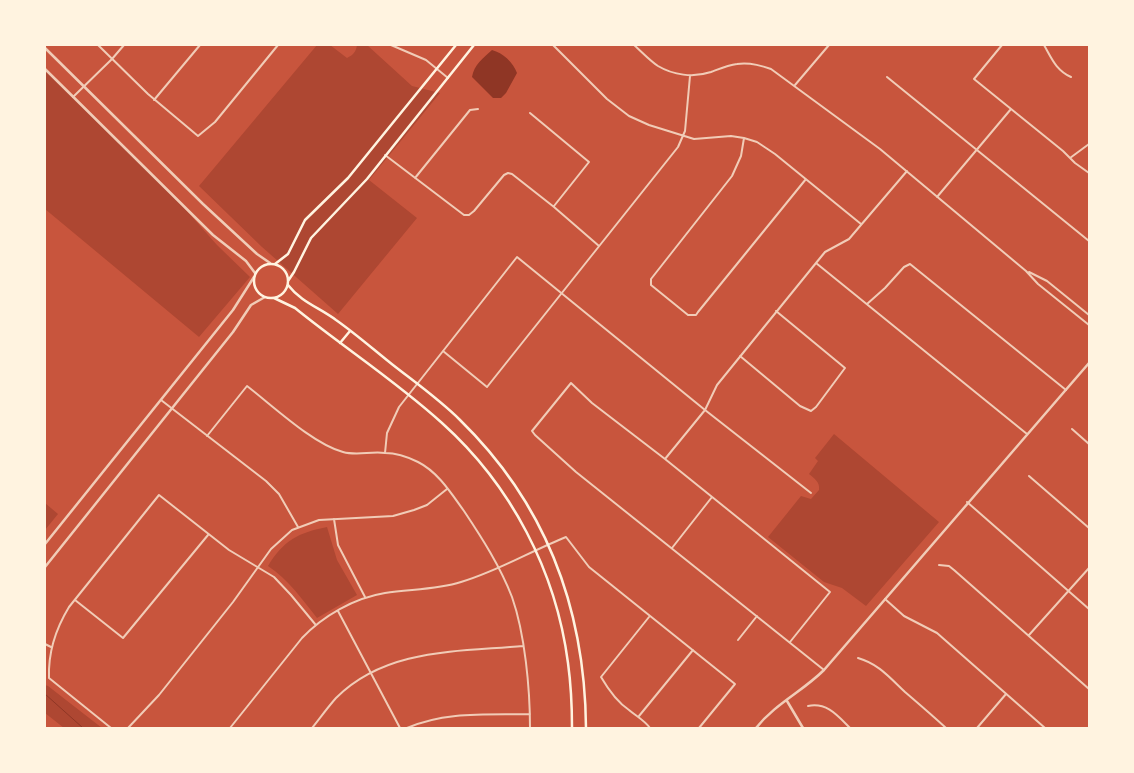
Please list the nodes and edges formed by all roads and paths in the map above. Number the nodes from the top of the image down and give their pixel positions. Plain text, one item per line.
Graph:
1 (98, 45) edge
2 (124, 45) edge
3 (200, 45) edge
4 (278, 45) edge
5 (390, 45) edge
6 (456, 45) edge
7 (474, 45) edge
8 (553, 45) edge
9 (634, 45) edge
10 (829, 45) edge
11 (1002, 45) edge
12 (1044, 45) edge
13 (45, 48) edge
14 (112, 59) junction
15 (437, 69) junction
16 (45, 70) edge
17 (690, 76) junction
18 (887, 77) dead end
19 (1071, 77) dead end
20 (448, 78) junction
21 (795, 86) junction
22 (84, 87) junction
23 (73, 97) junction
24 (154, 100) junction
25 (478, 109) dead end
26 (1011, 109) junction
27 (530, 113) dead end
28 (683, 136) junction
29 (744, 138) junction
30 (1089, 144) edge
31 (977, 150) junction
32 (385, 155) junction
33 (1070, 158) junction
34 (907, 170) junction
35 (1089, 173) edge
36 (415, 178) junction
37 (806, 179) junction
38 (937, 197) junction
39 (554, 207) junction
40 (861, 224) junction
41 (1089, 241) edge
42 (599, 246) junction
43 (270, 263) junction
44 (816, 263) junction
45 (275, 264) junction
46 (1026, 271) junction
47 (254, 275) junction
48 (288, 281) junction
49 (288, 285) junction
50 (561, 294) junction
51 (265, 297) junction
52 (274, 298) junction
53 (867, 304) junction
54 (776, 311) junction
55 (1089, 315) edge
56 (1089, 325) edge
57 (350, 331) junction
58 (340, 343) junction
59 (443, 352) junction
60 (740, 356) junction
61 (1089, 363) edge
62 (417, 384) junction
63 (1066, 390) junction
64 (408, 395) junction
65 (161, 400) junction
66 (172, 408) junction
67 (705, 410) junction
68 (1072, 429) dead end
69 (1027, 434) junction
70 (207, 436) junction
71 (1089, 444) edge
72 (385, 452) junction
73 (665, 459) junction
74 (1029, 476) dead end
75 (448, 488) junction
76 (811, 492) dead end
77 (712, 497) junction
78 (967, 502) junction
79 (334, 519) junction
80 (298, 526) junction
81 (1089, 528) edge
82 (208, 534) junction
83 (45, 544) edge
84 (548, 544) junction
85 (672, 548) junction
86 (536, 549) junction
87 (939, 565) dead end
88 (45, 567) edge
89 (258, 567) junction
90 (498, 567) junction
91 (1089, 568) edge
92 (1068, 591) junction
93 (366, 598) junction
94 (75, 599) junction
95 (885, 599) junction
96 (1089, 609) edge
97 (338, 611) junction
98 (757, 616) junction
99 (649, 617) junction
100 (315, 624) junction
101 (1029, 635) junction
102 (738, 640) dead end
103 (790, 642) junction
104 (45, 644) edge
105 (523, 646) junction
106 (51, 647) junction
107 (693, 650) junction
108 (858, 658) dead end
109 (824, 670) junction
110 (372, 673) junction
111 (1089, 689) edge
112 (1006, 694) junction
113 (787, 701) junction
114 (808, 706) dead end
115 (530, 714) junction
116 (639, 717) junction
117 (111, 728) edge
118 (128, 728) edge
119 (230, 728) edge
120 (312, 728) edge
121 (400, 728) edge
122 (407, 728) edge
123 (530, 728) edge
124 (572, 728) edge
125 (586, 728) edge
126 (650, 728) edge
127 (699, 728) edge
128 (756, 728) edge
129 (803, 728) edge
130 (850, 728) edge
131 (946, 728) edge
132 (977, 728) edge
133 (1045, 728) edge

1 - 14 street
2 - 14 street
3 - 24 street
4 - 24 street
5 - 15 street
6 - 15 main road
7 - 20 main road
8 - 28 street
9 - 17 street
10 - 21 street
11 - 26 street
12 - 19 street
13 - 22 street
14 - 22 street
14 - 24 street
15 - 20 street
15 - 45 main road
16 - 23 street
17 - 21 street
17 - 28 street
18 - 31 street
20 - 32 main road
21 - 34 street
22 - 23 street
22 - 43 street
23 - 47 street
25 - 36 street
26 - 31 street
26 - 33 street
27 - 39 street
28 - 29 street
28 - 42 street
29 - 37 street
29 - 37 street
30 - 33 street
31 - 38 street
31 - 41 street
32 - 36 street
32 - 48 main road
33 - 35 street
34 - 38 street
34 - 40 street
36 - 39 street
37 - 40 street
38 - 46 street
39 - 42 street
40 - 44 street
42 - 50 street
43 - 45 main road
43 - 47 main road
44 - 53 street
44 - 54 street
45 - 48 main road
46 - 55 street
46 - 56 street
47 - 51 main road
47 - 65 street
48 - 49 main road
49 - 52 main road
49 - 57 main road
50 - 59 street
50 - 59 street
50 - 67 street
51 - 52 main road
51 - 66 street
52 - 58 main road
53 - 63 street
53 - 69 street
54 - 60 street
54 - 60 street
57 - 58 main road
57 - 62 main road
58 - 64 main road
59 - 62 street
60 - 67 street
61 - 63 street
62 - 64 street
62 - 84 main road
63 - 69 street
64 - 72 street
64 - 86 main road
65 - 66 street
65 - 83 street
66 - 70 street
66 - 88 street
67 - 73 street
67 - 76 street
68 - 71 street
69 - 78 street
70 - 72 street
70 - 80 street
72 - 75 street
73 - 77 street
73 - 85 street
74 - 81 street
75 - 79 street
75 - 90 street
77 - 85 street
77 - 103 street
78 - 92 street
78 - 95 street
79 - 80 street
79 - 93 street
80 - 89 street
82 - 89 street
82 - 94 street
82 - 94 street
84 - 86 street
84 - 99 street
84 - 125 main road
85 - 98 street
86 - 90 street
86 - 124 main road
87 - 101 street
89 - 100 street
89 - 118 street
90 - 93 street
90 - 105 street
91 - 92 street
92 - 96 street
92 - 101 street
93 - 97 street
94 - 106 street
95 - 109 street
95 - 112 street
97 - 100 street
97 - 110 street
98 - 102 street
98 - 103 street
99 - 107 street
99 - 116 street
100 - 119 street
101 - 111 street
103 - 109 street
104 - 106 street
105 - 110 street
105 - 115 street
106 - 117 street
107 - 116 street
107 - 127 street
108 - 131 street
109 - 113 street
110 - 120 street
110 - 121 street
112 - 132 street
112 - 133 street
113 - 128 street
113 - 129 street
114 - 130 street
115 - 122 street
115 - 123 street
116 - 126 street

